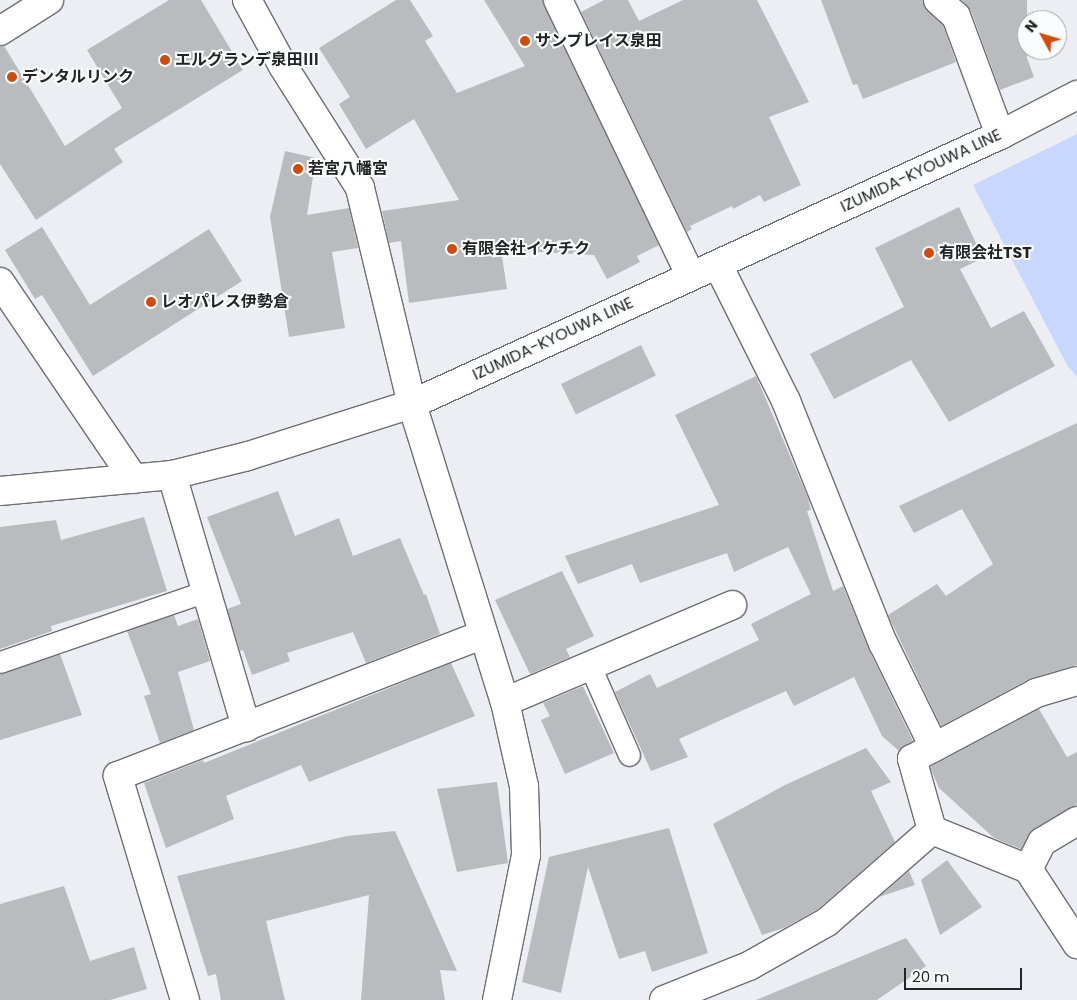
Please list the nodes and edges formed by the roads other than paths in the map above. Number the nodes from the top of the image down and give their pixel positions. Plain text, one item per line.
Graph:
1 (49, 0) edge
2 (247, 0) edge
3 (938, 0) edge
4 (563, 1) edge
5 (0, 31) edge
6 (1077, 95) edge
7 (1000, 135) junction
8 (718, 264) junction
9 (691, 276) junction
10 (0, 282) edge
11 (412, 404) junction
12 (172, 475) junction
13 (134, 480) junction
14 (0, 491) edge
15 (206, 591) junction
16 (732, 605) dead end
17 (481, 635) junction
18 (0, 662) edge
19 (590, 666) junction
20 (1077, 681) edge
21 (505, 702) junction
22 (246, 727) junction
23 (934, 747) junction
24 (629, 755) dead end
25 (1077, 821) edge
26 (932, 830) junction
27 (1028, 869) junction
28 (1077, 944) edge
29 (185, 1000) edge
30 (497, 1000) edge
31 (664, 1000) edge

1 - 5 street
2 - 11 street
3 - 7 street
4 - 9 street
6 - 7 street, IZUMIDA-KYOUWA LINE
7 - 8 street, IZUMIDA-KYOUWA LINE
8 - 9 street, IZUMIDA-KYOUWA LINE
8 - 23 street
9 - 11 street, IZUMIDA-KYOUWA LINE
10 - 13 street
11 - 12 street, IZUMIDA-KYOUWA LINE
11 - 17 street
12 - 13 street, IZUMIDA-KYOUWA LINE
12 - 15 street
13 - 14 street, IZUMIDA-KYOUWA LINE
15 - 18 lane
15 - 22 street
16 - 19 street
17 - 21 street
17 - 22 street
19 - 21 street
19 - 24 lane
20 - 23 street
21 - 30 street
22 - 29 street
23 - 26 street
25 - 27 street
26 - 27 street
26 - 31 street
27 - 28 street

